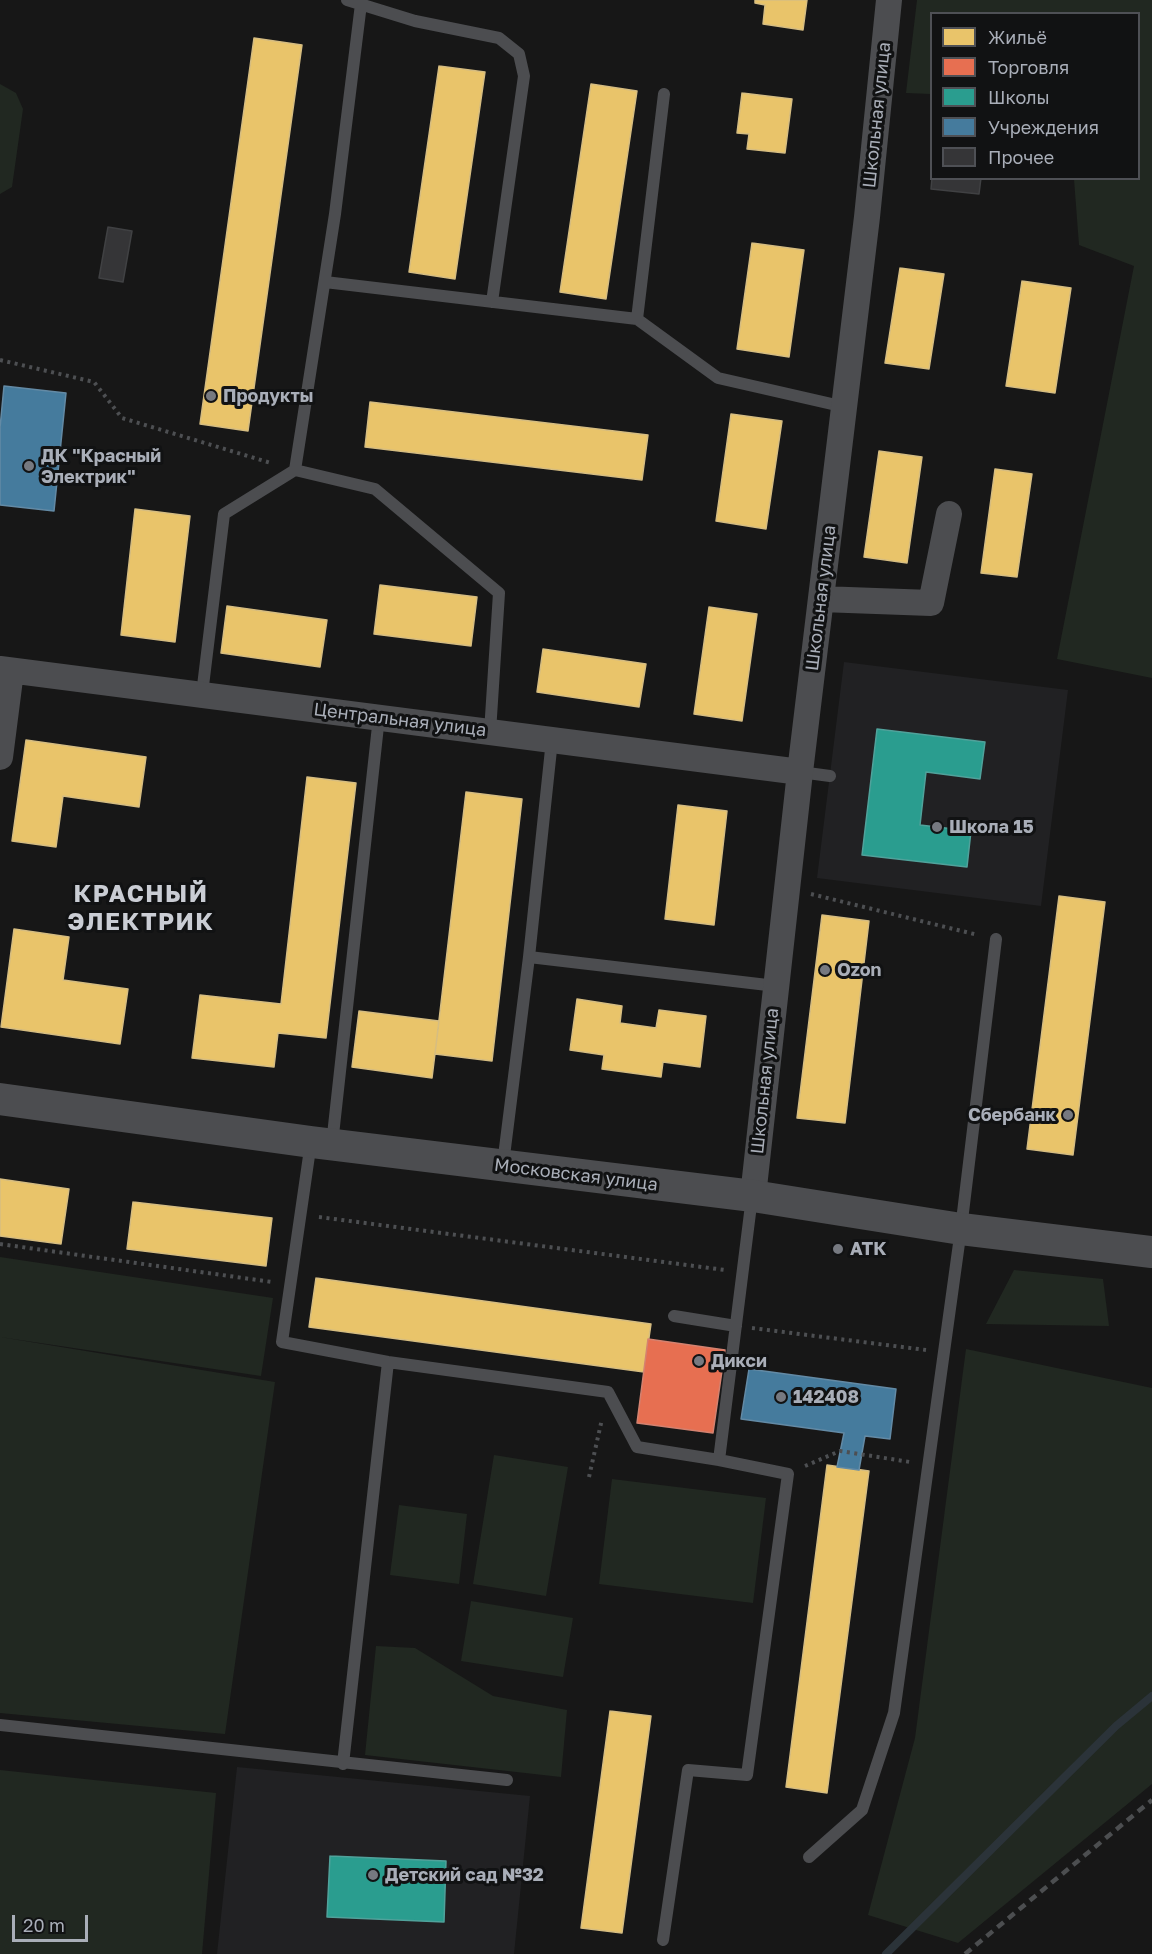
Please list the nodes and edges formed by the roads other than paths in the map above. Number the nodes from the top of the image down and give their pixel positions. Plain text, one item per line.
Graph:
1 (347, 0) edge
2 (889, 0) edge
3 (361, 4) junction
4 (664, 94) dead end
5 (325, 282) junction
6 (492, 302) junction
7 (637, 319) junction
8 (844, 407) junction
9 (295, 470) junction
10 (949, 514) dead end
11 (821, 599) junction
12 (6, 670) edge
13 (202, 694) junction
14 (379, 717) junction
15 (490, 732) junction
16 (552, 740) junction
17 (0, 757) edge
18 (800, 772) junction
19 (830, 776) dead end
20 (996, 939) road end
21 (529, 957) junction
22 (776, 986) junction
23 (0, 1099) edge
24 (322, 1143) junction
25 (503, 1166) junction
26 (753, 1196) junction
27 (961, 1229) junction
28 (1152, 1252) edge
29 (674, 1316) dead end
30 (736, 1326) junction
31 (388, 1362) junction
32 (719, 1460) junction
33 (0, 1725) edge
34 (343, 1764) junction
35 (507, 1780) dead end
36 (809, 1857) dead end
37 (663, 1941) dead end

1 - 3 lane
2 - 8 street, Школьная улица
3 - 5 lane
3 - 6 lane
4 - 7 lane
5 - 6 lane
5 - 9 lane
6 - 7 lane
7 - 8 lane
8 - 11 street, Школьная улица
9 - 13 lane
9 - 15 lane
10 - 11 street
11 - 18 street, Школьная улица
12 - 13 street, Центральная улица
12 - 17 street
13 - 14 street, Центральная улица
14 - 15 street, Центральная улица
14 - 24 lane
15 - 16 street, Центральная улица
16 - 18 street, Центральная улица
16 - 21 lane
18 - 19 lane
18 - 22 street, Школьная улица
20 - 27 lane
21 - 22 lane
21 - 25 lane
22 - 26 street, Школьная улица
23 - 24 street, Московская улица
24 - 25 street, Московская улица
24 - 31 lane
25 - 26 street, Московская улица
26 - 27 street, Московская улица
26 - 30 lane
27 - 28 street, Московская улица
27 - 36 lane
29 - 30 lane
30 - 32 lane
31 - 32 lane
31 - 34 lane
32 - 37 lane
33 - 34 lane
34 - 35 lane

